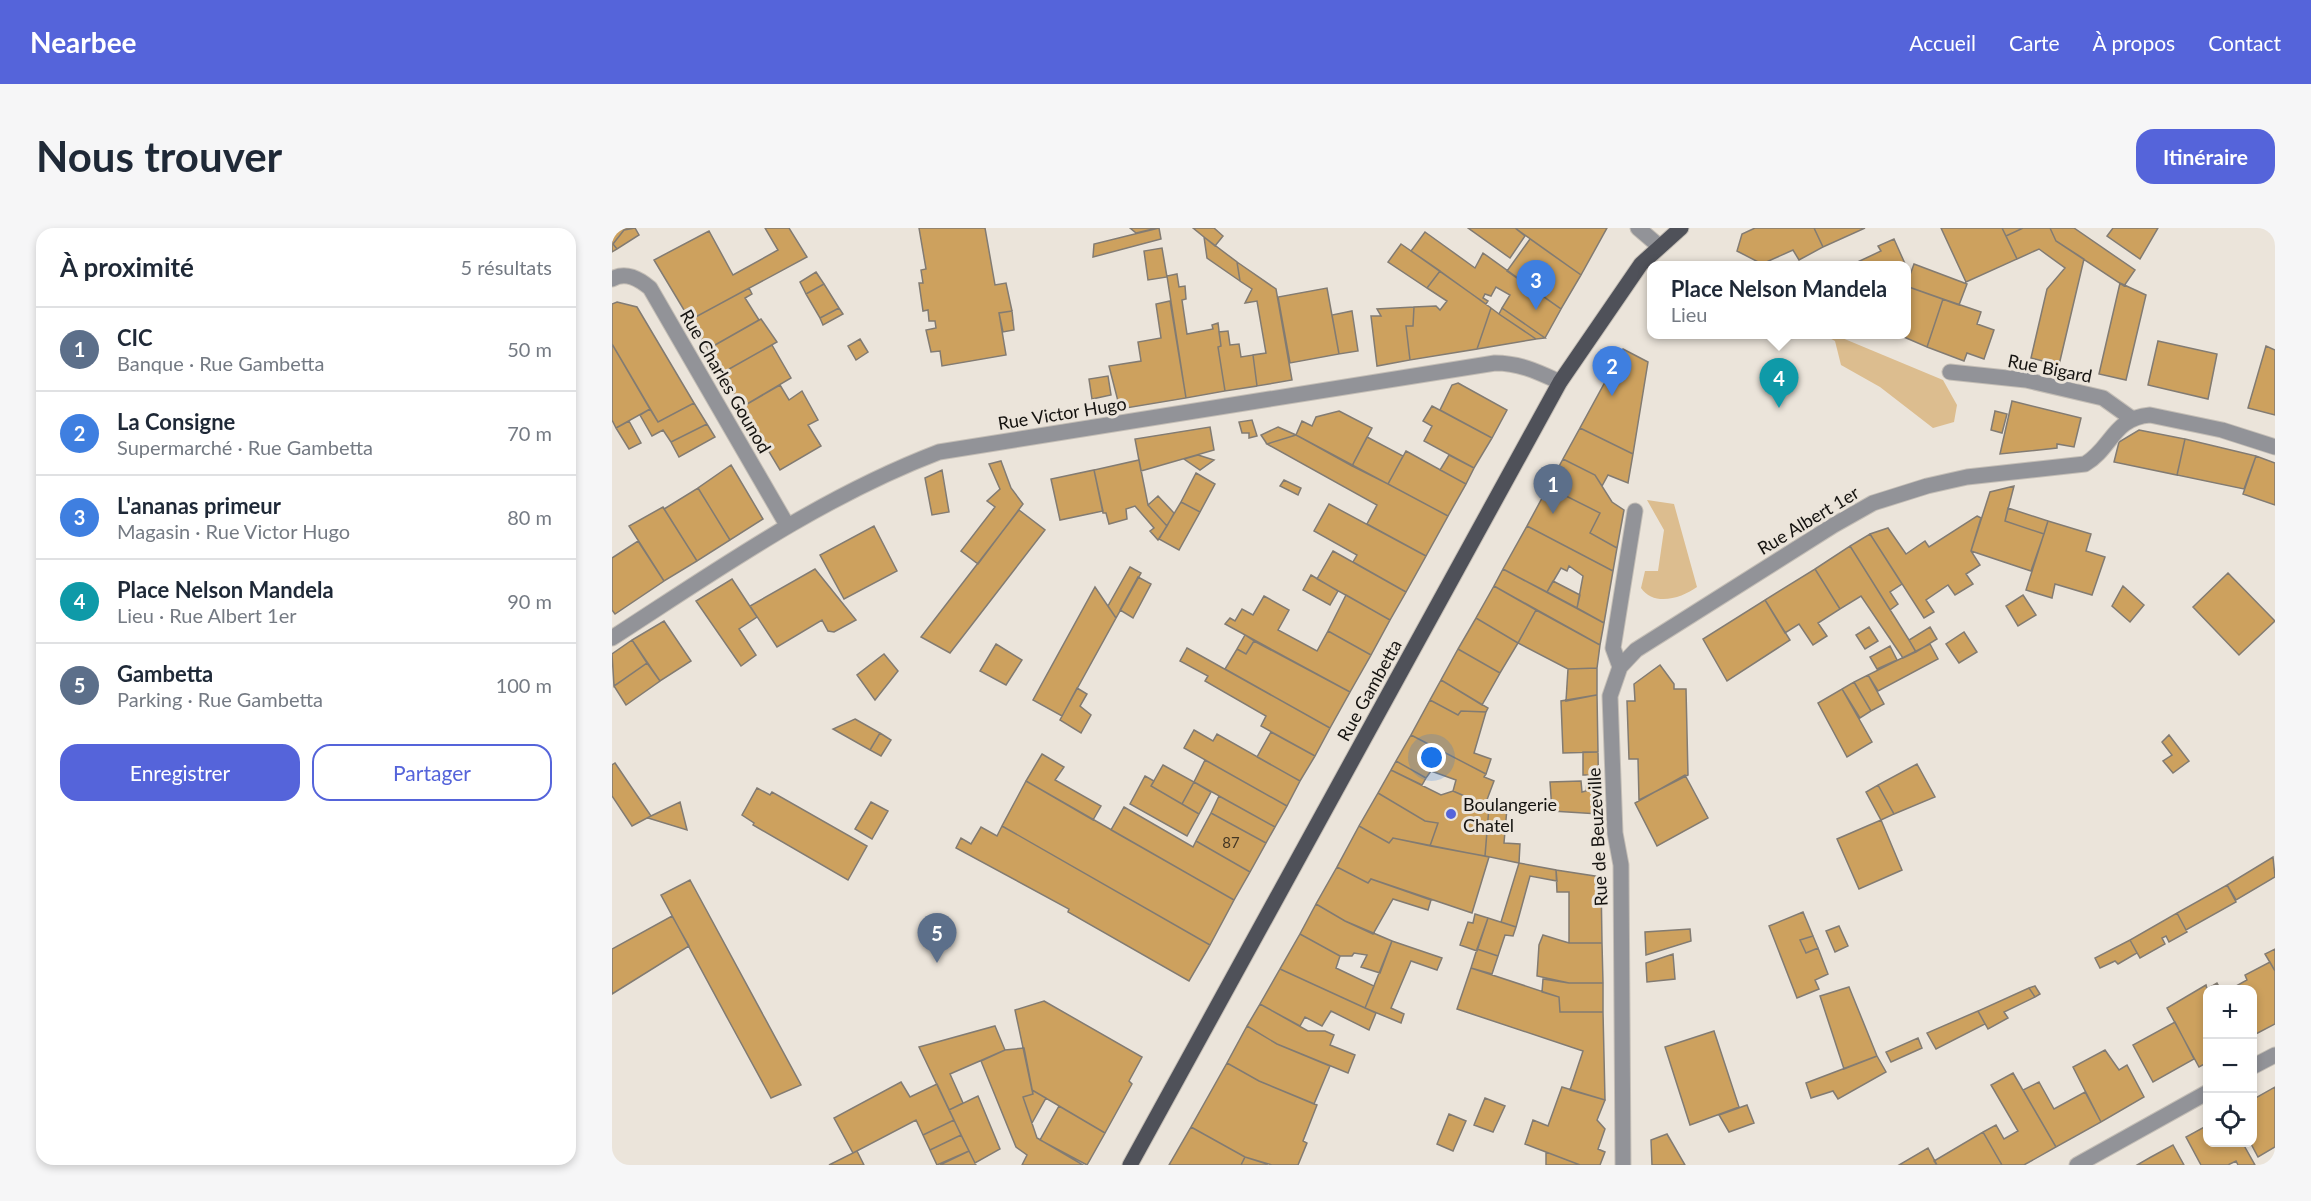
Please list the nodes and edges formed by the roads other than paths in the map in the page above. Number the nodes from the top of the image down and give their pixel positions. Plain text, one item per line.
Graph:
1 (1638, 228) edge
2 (1681, 228) edge
3 (1659, 246) junction
4 (614, 278) edge
5 (1950, 372) dead end
6 (1560, 382) junction
7 (2131, 418) junction
8 (2275, 447) edge
9 (1635, 511) dead end
10 (787, 525) junction
11 (612, 638) edge
12 (1620, 667) junction
13 (2275, 1054) edge
14 (2257, 1065) edge
15 (2206, 1093) edge
16 (1130, 1165) edge
17 (1623, 1165) edge
18 (2077, 1165) edge

1 - 3 street
2 - 3 main road, Rue Gambetta
3 - 6 main road, Rue Gambetta
4 - 10 street, Rue Charles Gounod
5 - 7 street, Rue Bigard
6 - 10 street, Rue Victor Hugo
6 - 16 main road, Rue Gambetta
7 - 8 street
7 - 12 street, Rue Albert 1er
9 - 12 street, Rue de Beuzeville
10 - 11 street, Rue Victor Hugo
12 - 17 street, Rue de Beuzeville
13 - 14 street
15 - 18 street

